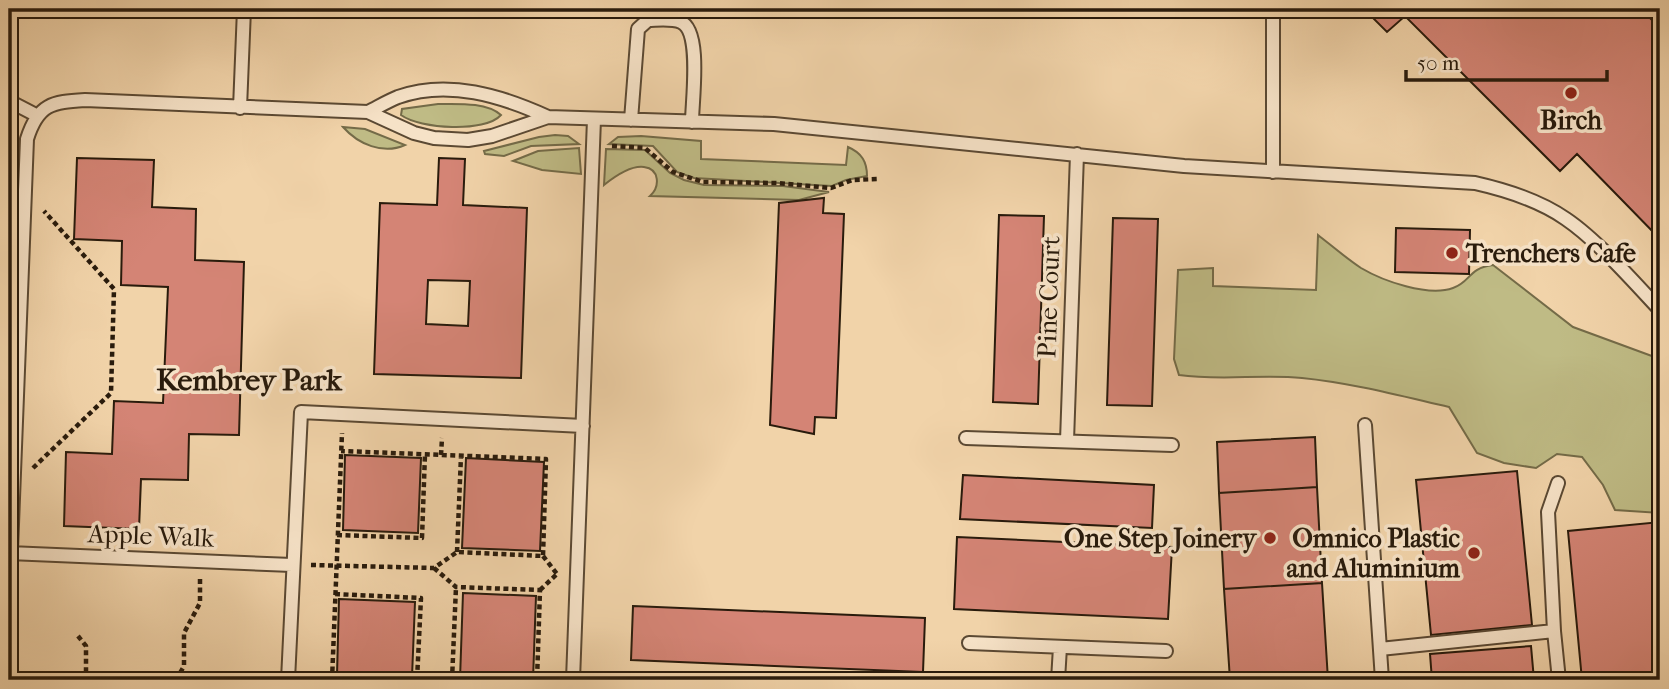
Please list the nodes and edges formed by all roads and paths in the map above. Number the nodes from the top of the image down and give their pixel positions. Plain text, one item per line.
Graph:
1 (244, 9) edge
2 (1273, 9) edge
3 (9, 101) edge
4 (240, 108) junction
5 (368, 113) junction
6 (36, 115) junction
7 (548, 117) junction
8 (594, 119) junction
9 (631, 120) junction
10 (692, 122) junction
11 (593, 145) junction
12 (1077, 154) junction
13 (1273, 172) junction
14 (878, 179) dead end
15 (23, 209) junction
16 (1659, 307) edge
17 (342, 414) junction
18 (1365, 425) dead end
19 (583, 426) junction
20 (966, 438) dead end
21 (1067, 441) junction
22 (1172, 444) dead end
23 (341, 451) junction
24 (425, 454) junction
25 (461, 456) junction
26 (14, 470) junction
27 (1558, 483) dead end
28 (337, 534) junction
29 (457, 552) junction
30 (10, 553) edge
31 (200, 561) junction
32 (292, 565) junction
33 (336, 566) junction
34 (434, 568) junction
35 (456, 587) junction
36 (335, 594) junction
37 (9, 601) edge
38 (1555, 631) junction
39 (78, 636) dead end
40 (968, 643) dead end
41 (1060, 647) junction
42 (1380, 649) junction
43 (1166, 651) dead end
44 (86, 672) dead end
45 (176, 680) edge
46 (288, 680) edge
47 (332, 680) edge
48 (417, 680) edge
49 (452, 680) edge
50 (537, 680) edge
51 (573, 680) edge
52 (1058, 680) edge
53 (1382, 680) edge
54 (1559, 680) edge

1 - 4 lane
2 - 13 lane
3 - 6 lane
4 - 5 lane
4 - 6 lane
5 - 7 lane
5 - 7 lane
6 - 15 lane
7 - 8 lane
8 - 9 lane
8 - 11 lane
9 - 10 lane
9 - 10 lane
10 - 12 lane
11 - 14 path
11 - 19 lane
12 - 13 lane
12 - 21 lane, Pine Court
13 - 16 lane
15 - 26 lane
15 - 26 path
17 - 19 lane
17 - 23 path
17 - 32 lane
18 - 42 lane
19 - 51 lane
20 - 21 lane
21 - 22 lane
23 - 24 path
23 - 28 path
24 - 25 path
24 - 28 path
25 - 29 path
25 - 29 path
26 - 30 lane
27 - 38 lane
28 - 33 path
29 - 34 path
30 - 31 lane, Apple Walk
30 - 37 lane
31 - 32 lane, Apple Walk
31 - 45 path
32 - 33 path
32 - 46 lane
33 - 34 path
33 - 36 path
34 - 35 path
35 - 49 path
35 - 50 path
36 - 47 path
36 - 48 path
38 - 42 lane
38 - 54 lane
39 - 44 path
40 - 41 lane
41 - 43 lane
41 - 52 lane
42 - 53 lane

